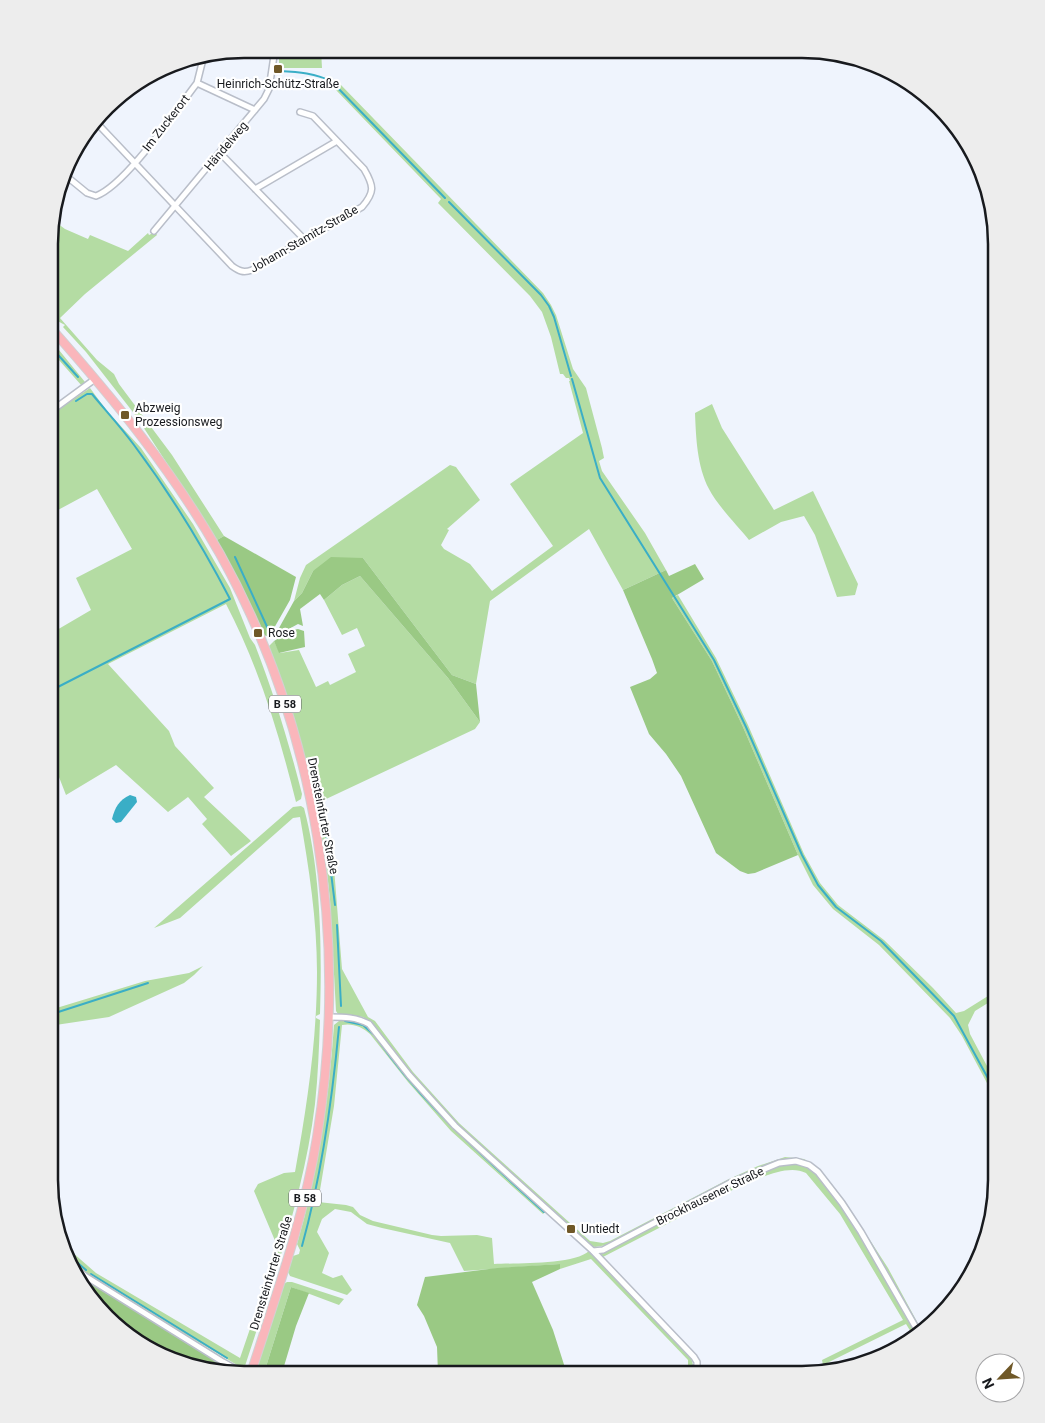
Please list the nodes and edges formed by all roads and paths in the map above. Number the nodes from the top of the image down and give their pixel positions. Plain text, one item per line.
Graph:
1 (274, 58) edge
2 (202, 62) edge
3 (197, 83) junction
4 (255, 110) junction
5 (300, 112) dead end
6 (100, 126) edge
7 (337, 141) junction
8 (220, 153) junction
9 (135, 163) junction
10 (69, 179) edge
11 (255, 188) junction
12 (175, 206) junction
13 (154, 231) dead end
14 (305, 240) junction
15 (58, 335) edge
16 (95, 379) junction
17 (58, 406) edge
18 (329, 1016) junction
19 (593, 1251) junction
20 (83, 1274) edge
21 (915, 1327) edge
22 (229, 1365) edge
23 (253, 1366) edge
24 (696, 1366) edge

1 - 4 street, Händelweg
2 - 3 street, Im Zuckerort
3 - 4 street, Im Zuckerort
3 - 9 street, Im Zuckerort
4 - 8 street, Händelweg
5 - 7 street, Johann-Stamitz-Straße
6 - 9 street, Im Zuckerort
7 - 11 street
7 - 14 street, Johann-Stamitz-Straße
8 - 11 street
8 - 12 street, Händelweg
9 - 10 street
9 - 12 street, Im Zuckerort
11 - 14 street
12 - 13 street, Händelweg
12 - 14 street, Johann-Stamitz-Straße
15 - 16 main road, Drensteinfurter Straße / B 58
16 - 17 street
16 - 18 main road, Drensteinfurter Straße / B 58
18 - 19 street
18 - 23 main road, Drensteinfurter Straße / B 58
19 - 21 street, Brockhausener Straße
19 - 24 street
20 - 22 street

